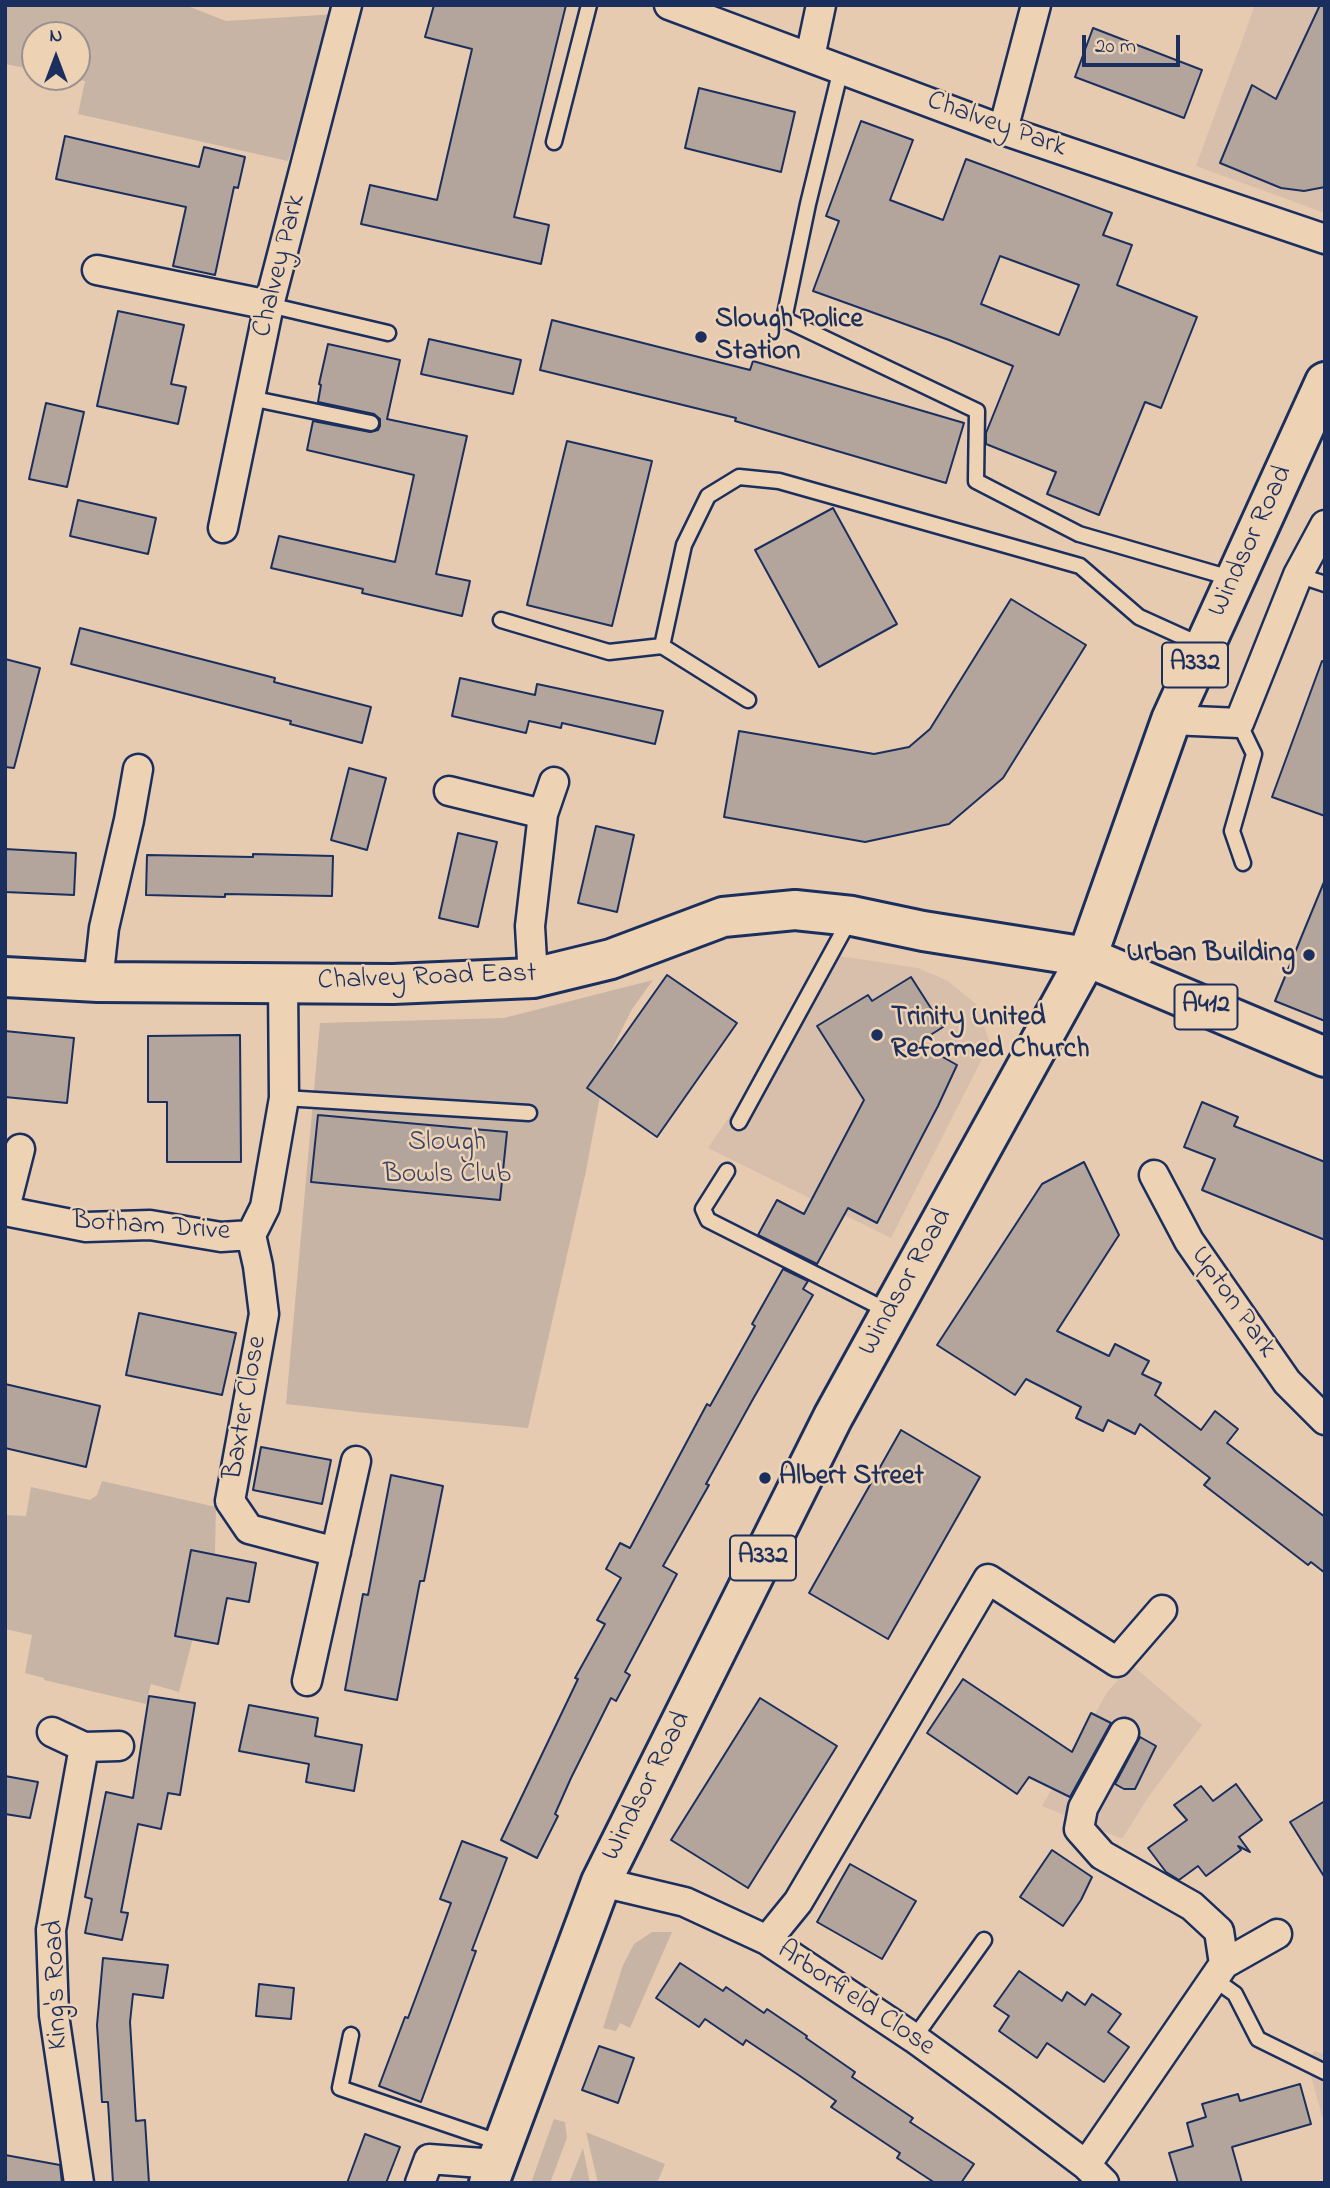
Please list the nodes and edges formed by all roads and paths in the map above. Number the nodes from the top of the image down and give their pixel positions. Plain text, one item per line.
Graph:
1 (347, 5) edge
2 (589, 5) edge
3 (670, 5) edge
4 (821, 5) edge
5 (1036, 5) edge
6 (810, 57) junction
7 (841, 69) junction
8 (1003, 130) junction
9 (554, 142) dead end
10 (1325, 239) edge
11 (97, 270) dead end
12 (269, 305) junction
13 (388, 333) dead end
14 (1325, 382) edge
15 (250, 398) junction
16 (371, 423) dead end
17 (1325, 524) edge
18 (223, 528) dead end
19 (1298, 575) junction
20 (1235, 579) junction
21 (1325, 584) edge
22 (501, 620) dead end
23 (662, 646) junction
24 (1203, 646) junction
25 (748, 700) dead end
26 (1171, 720) junction
27 (1239, 723) junction
28 (138, 769) dead end
29 (554, 782) dead end
30 (449, 791) dead end
31 (543, 814) junction
32 (1242, 863) dead end
33 (852, 916) junction
34 (1087, 957) junction
35 (5, 977) edge
36 (533, 978) junction
37 (98, 982) junction
38 (283, 983) junction
39 (1325, 1056) edge
40 (284, 1098) junction
41 (529, 1113) dead end
42 (739, 1122) dead end
43 (20, 1149) dead end
44 (727, 1171) dead end
45 (1154, 1175) dead end
46 (5, 1209) edge
47 (251, 1235) junction
48 (891, 1312) junction
49 (1325, 1419) edge
50 (356, 1461) dead end
51 (336, 1552) junction
52 (1162, 1610) dead end
53 (307, 1681) dead end
54 (51, 1732) dead end
55 (1124, 1733) dead end
56 (119, 1746) dead end
57 (84, 1747) junction
58 (601, 1882) junction
59 (1277, 1934) dead end
60 (767, 1940) junction
61 (984, 1940) dead end
62 (1219, 1972) junction
63 (351, 2035) dead end
64 (914, 2038) junction
65 (1325, 2072) edge
66 (495, 2164) edge
67 (1095, 2174) edge
68 (79, 2183) edge
69 (420, 2183) edge

1 - 12 street, Chalvey Park
2 - 9 lane
3 - 6 street, Chalvey Park
4 - 6 street
5 - 8 street
6 - 7 street, Chalvey Park
7 - 8 street, Chalvey Park
7 - 20 lane
8 - 10 street, Chalvey Park
11 - 12 street
12 - 13 lane
12 - 15 street, Chalvey Park
14 - 20 main road, Windsor Road / A332
15 - 16 lane
15 - 18 street, Chalvey Park
17 - 19 street
19 - 21 lane
19 - 27 street
20 - 24 main road, Windsor Road / A332
22 - 23 lane
23 - 24 lane
23 - 25 lane
24 - 26 main road, Windsor Road / A332
26 - 27 street
26 - 34 main road, Windsor Road / A332
27 - 32 lane
28 - 37 street
29 - 31 street
30 - 31 street
31 - 36 street
33 - 34 main road, Chalvey Road East
33 - 36 main road, Chalvey Road East
33 - 42 lane
34 - 39 main road, A412
34 - 48 main road, Windsor Road / A332
35 - 37 main road, Chalvey Road East
36 - 38 main road, Chalvey Road East
37 - 38 main road, Chalvey Road East
38 - 40 street, Botham Drive
40 - 41 lane
40 - 47 street, Botham Drive
43 - 46 street, Botham Drive
44 - 48 lane
45 - 49 street, Upton Park
46 - 47 street, Botham Drive
47 - 51 street, Baxter Close
48 - 58 main road, Windsor Road / A332
50 - 51 street
51 - 53 street
52 - 60 street
54 - 57 street
55 - 62 street
56 - 57 street
57 - 68 street, King's Road
58 - 60 street, Arborfield Close
58 - 66 main road, Windsor Road / A332
59 - 62 street, Arborfield Close
60 - 64 street, Arborfield Close
61 - 64 lane
62 - 65 lane
62 - 67 street, Arborfield Close
63 - 66 lane
64 - 67 street, Arborfield Close
66 - 69 street

